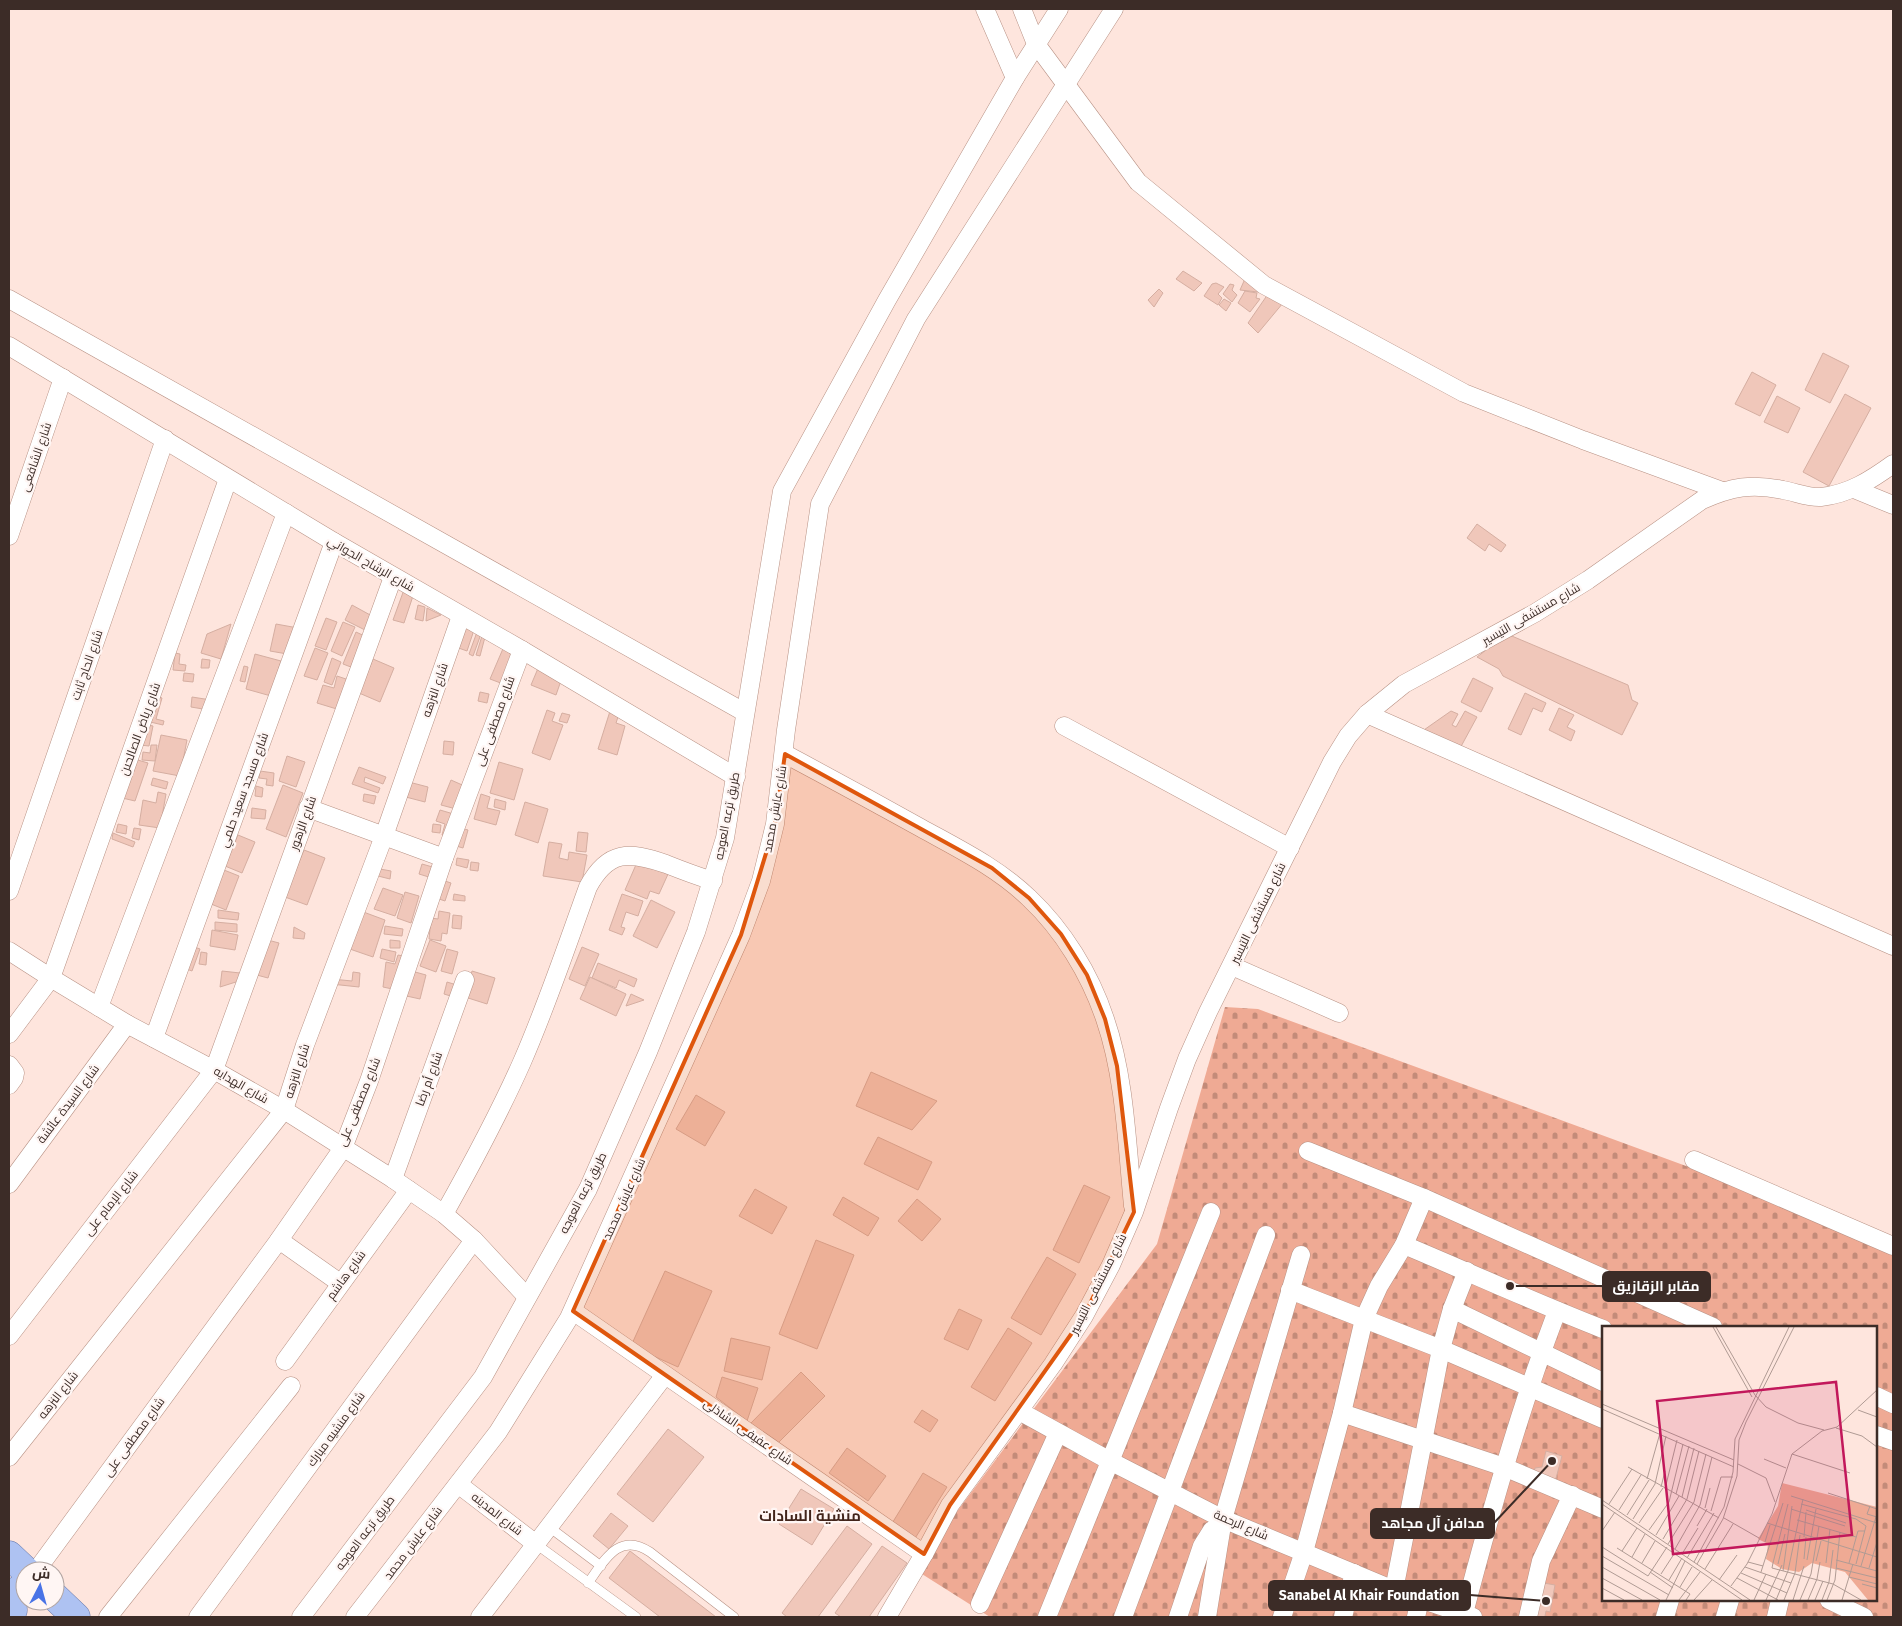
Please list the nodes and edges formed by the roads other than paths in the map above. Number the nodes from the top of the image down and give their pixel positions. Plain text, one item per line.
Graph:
1 (985, 9) edge
2 (1022, 9) edge
3 (1059, 9) edge
4 (1114, 9) edge
5 (1036, 44) junction
6 (1015, 78) junction
7 (1066, 84) junction
8 (9, 298) edge
9 (9, 346) edge
10 (63, 378) junction
11 (165, 439) junction
12 (1893, 464) edge
13 (228, 479) junction
14 (1854, 489) junction
15 (1722, 491) junction
16 (1893, 505) edge
17 (286, 513) junction
18 (9, 536) edge
19 (334, 542) junction
20 (393, 577) junction
21 (461, 616) junction
22 (522, 650) junction
23 (744, 712) junction
24 (1367, 714) junction
25 (1064, 726) dead end
26 (785, 754) junction
27 (736, 777) junction
28 (308, 808) junction
29 (384, 836) junction
30 (1290, 848) junction
31 (444, 858) junction
32 (713, 882) junction
33 (9, 891) edge
34 (1893, 946) edge
35 (9, 951) edge
36 (1232, 966) junction
37 (51, 978) junction
38 (465, 980) dead end
39 (99, 1006) junction
40 (1339, 1013) dead end
41 (127, 1024) junction
42 (9, 1034) edge
43 (154, 1038) junction
44 (9, 1065) edge
45 (214, 1070) junction
46 (9, 1085) edge
47 (284, 1110) junction
48 (343, 1148) junction
49 (1308, 1152) dead end
50 (1694, 1160) dead end
51 (393, 1179) junction
52 (9, 1184) edge
53 (409, 1190) junction
54 (1424, 1198) junction
55 (1134, 1212) junction
56 (1211, 1212) dead end
57 (444, 1214) junction
58 (1266, 1236) dead end
59 (279, 1240) junction
60 (474, 1240) junction
61 (1404, 1245) junction
62 (1893, 1246) edge
63 (1301, 1255) dead end
64 (1467, 1271) junction
65 (340, 1283) junction
66 (1290, 1290) junction
67 (527, 1297) junction
68 (1452, 1309) junction
69 (573, 1311) junction
70 (1557, 1312) junction
71 (1364, 1319) junction
72 (1711, 1326) edge
73 (1602, 1329) edge
74 (9, 1336) edge
75 (1441, 1348) junction
76 (1542, 1352) junction
77 (285, 1361) dead end
78 (665, 1375) junction
79 (1602, 1382) edge
80 (292, 1386) dead end
81 (1530, 1387) junction
82 (1877, 1396) edge
83 (1893, 1404) edge
84 (1019, 1412) junction
85 (1342, 1413) junction
86 (1602, 1419) edge
87 (1058, 1433) junction
88 (1424, 1441) junction
89 (9, 1457) edge
90 (1110, 1461) junction
91 (1504, 1467) junction
92 (458, 1484) junction
93 (1170, 1492) junction
94 (1572, 1495) junction
95 (1602, 1509) edge
96 (1222, 1523) junction
97 (549, 1527) junction
98 (536, 1544) junction
99 (1304, 1552) junction
100 (924, 1554) junction
101 (43, 1561) edge
102 (601, 1566) junction
103 (1354, 1573) junction
104 (588, 1583) junction
105 (1394, 1590) junction
106 (15, 1594) edge
107 (1420, 1599) junction
108 (1670, 1601) edge
109 (1730, 1601) edge
110 (1780, 1601) edge
111 (1831, 1601) edge
112 (980, 1604) dead end
113 (65, 1607) edge
114 (14, 1611) edge
115 (1467, 1616) edge
116 (1857, 1616) edge
117 (76, 1617) edge
118 (108, 1617) edge
119 (198, 1617) edge
120 (301, 1617) edge
121 (355, 1617) edge
122 (480, 1617) edge
123 (636, 1617) edge
124 (734, 1617) edge
125 (886, 1617) edge
126 (1047, 1617) edge
127 (1123, 1617) edge
128 (1178, 1617) edge
129 (1207, 1617) edge
130 (1282, 1617) edge
131 (1343, 1617) edge
132 (1416, 1617) edge
133 (1528, 1617) edge
134 (1666, 1617) edge
135 (1726, 1617) edge
136 (1776, 1617) edge

1 - 6 street
2 - 5 street
3 - 5 street, طريق ترعه العوجه
4 - 7 street, شارع عايش محمد
5 - 6 street, طريق ترعه العوجه
5 - 7 street
6 - 23 street, طريق ترعه العوجه
7 - 15 street
7 - 26 street, شارع عايش محمد
8 - 23 street
9 - 10 street, شارع الرشاح الجواني
10 - 11 street, شارع الرشاح الجواني
10 - 18 street, شارع الشافعى
11 - 13 street, شارع الرشاح الجواني
11 - 33 street, شارع الحاج ثابت
12 - 14 street, شارع مستشفى التيسير
13 - 17 street, شارع الرشاح الجواني
13 - 37 street, شارع رياض الصالحىن
14 - 15 street, شارع مستشفى التيسير
14 - 16 street
15 - 24 street, شارع مستشفى التيسير
17 - 19 street, شارع الرشاح الجواني
17 - 39 street
19 - 20 street, شارع الرشاح الجواني
19 - 43 street, شارع مسجد سعيد حلمي
20 - 21 street, شارع الرشاح الجواني
20 - 28 street, شارع الزهور
21 - 22 street, شارع الرشاح الجواني
21 - 29 street, شارع النزهه
22 - 27 street, شارع الرشاح الجواني
22 - 31 street, شارع مصطفى على
23 - 27 street, طريق ترعه العوجه
24 - 30 street, شارع مستشفى التيسير
24 - 34 street
25 - 30 street
26 - 55 street
26 - 69 street, شارع عايش محمد
27 - 32 street, طريق ترعه العوجه
28 - 29 street
28 - 45 street, شارع الزهور
29 - 31 street
29 - 47 street, شارع النزهه
30 - 36 street, شارع مستشفى التيسير
31 - 48 street, شارع مصطفى على
32 - 57 street
32 - 67 street, طريق ترعه العوجه
35 - 37 street, شارع الهدايه
36 - 40 street
36 - 55 street, شارع مستشفى التيسير
37 - 39 street, شارع الهدايه
37 - 42 street, شارع رياض الصالحىن
38 - 51 street, شارع أم رضا
39 - 41 street, شارع الهدايه
41 - 43 street, شارع الهدايه
41 - 52 street, شارع السيدة عائشة
43 - 45 street, شارع الهدايه
44 - 46 street
45 - 47 street, شارع الهدايه
45 - 74 street, شارع الإمام على
47 - 48 street, شارع الهدايه
47 - 89 street, شارع النزهه
48 - 51 street, شارع الهدايه
48 - 59 street, شارع مصطفى على
49 - 54 street
50 - 62 street
51 - 53 street, شارع الهدايه
53 - 57 street, شارع الهدايه
53 - 65 street, شارع هاشم
54 - 61 street
54 - 72 street
55 - 84 street, شارع مستشفى التيسير
56 - 90 street
57 - 60 street, شارع الهدايه
58 - 93 street
59 - 65 street
59 - 101 street, شارع مصطفى على
60 - 67 street, شارع الهدايه
60 - 119 street, شارع منشيه مبارك
61 - 64 street
61 - 71 street
63 - 66 street
64 - 68 street
64 - 70 street
65 - 77 street, شارع هاشم
66 - 71 street
66 - 96 street
67 - 120 street, طريق ترعه العوجه
68 - 75 street
68 - 76 street
69 - 78 street, شارع عفيفى الشاذلى
69 - 92 street, شارع عايش محمد
70 - 73 street
70 - 76 street
71 - 75 street
71 - 85 street
75 - 81 street
75 - 88 street
76 - 79 street
76 - 81 street
78 - 97 street
78 - 100 street, شارع عفيفى الشاذلى
80 - 118 street
81 - 86 street
81 - 91 street
82 - 83 street
84 - 87 street, شارع الرحمة
84 - 100 street, شارع مستشفى التيسير
85 - 88 street
85 - 99 street
87 - 90 street, شارع الرحمة
87 - 112 street
88 - 91 street
88 - 105 street
90 - 93 street, شارع الرحمة
90 - 126 street
91 - 94 street
91 - 115 street
92 - 98 street, شارع المدينه
92 - 121 street, شارع عايش محمد
93 - 96 street, شارع الرحمة
93 - 127 street
94 - 95 street
94 - 133 street
96 - 99 street, شارع الرحمة
96 - 128 street
96 - 129 street
97 - 98 street
97 - 102 lane
98 - 104 lane
98 - 122 street
99 - 103 street, شارع الرحمة
99 - 130 street
100 - 125 street, شارع مستشفى التيسير
102 - 104 lane
102 - 124 lane
103 - 105 street, شارع الرحمة
103 - 131 street
104 - 123 lane
105 - 107 street, شارع الرحمة
106 - 114 main road
107 - 115 street, شارع الرحمة
107 - 132 street
108 - 134 street
109 - 135 street
110 - 136 street
111 - 116 street
113 - 117 main road

